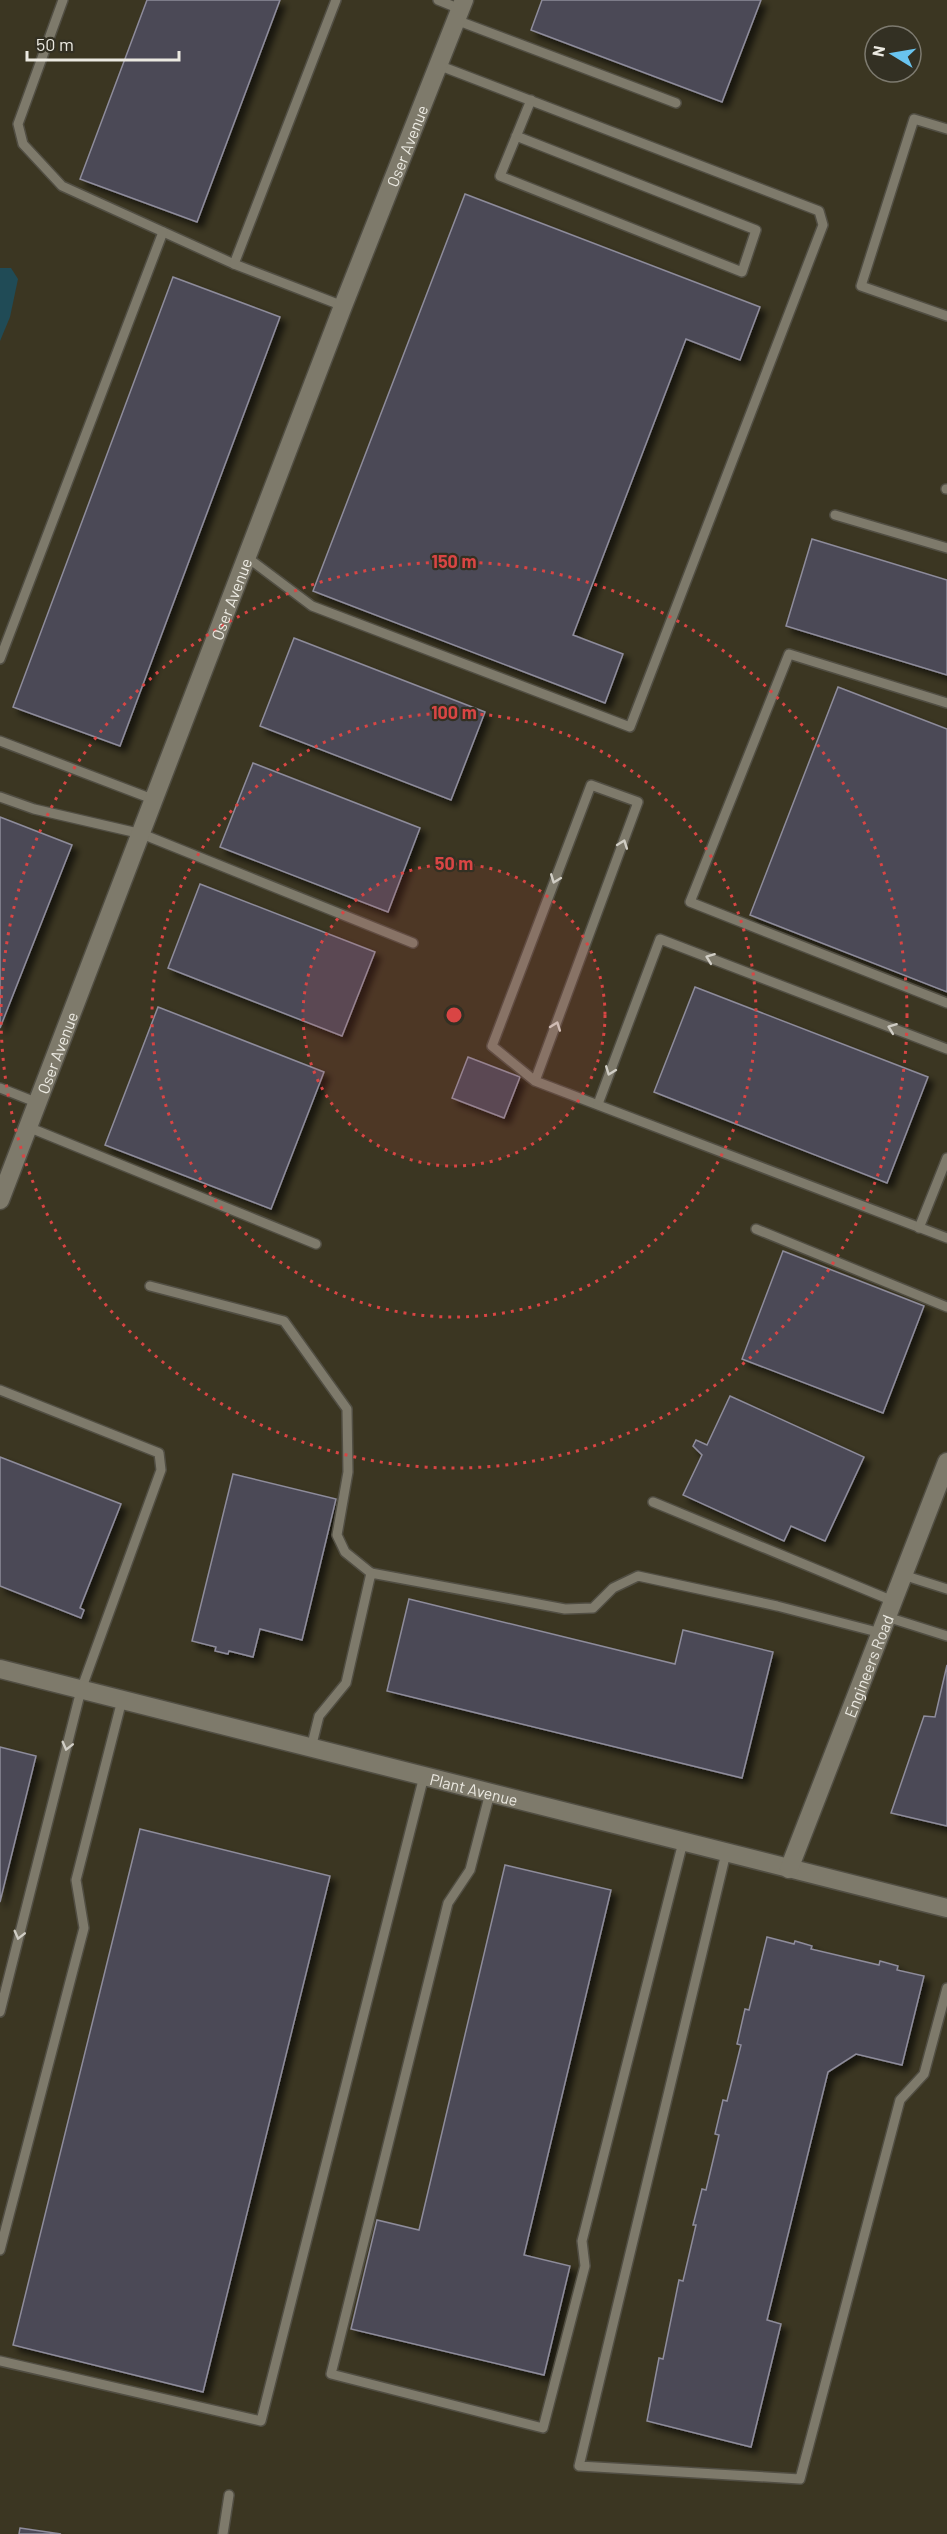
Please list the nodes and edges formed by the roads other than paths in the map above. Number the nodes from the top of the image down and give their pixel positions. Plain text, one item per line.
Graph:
1 (63, 0) edge
2 (336, 0) edge
3 (438, 0) edge
4 (460, 9) edge
5 (438, 65) junction
6 (531, 100) junction
7 (676, 103) dead end
8 (947, 129) edge
9 (516, 136) junction
10 (163, 232) junction
11 (234, 264) junction
12 (343, 306) junction
13 (947, 316) edge
14 (836, 515) dead end
15 (947, 548) edge
16 (248, 558) junction
17 (0, 659) edge
18 (947, 703) edge
19 (0, 741) edge
20 (0, 797) edge
21 (155, 800) junction
22 (142, 834) junction
23 (413, 943) dead end
24 (947, 1003) edge
25 (947, 1049) edge
26 (535, 1081) junction
27 (0, 1088) edge
28 (38, 1103) junction
29 (598, 1104) junction
30 (28, 1127) junction
31 (947, 1158) edge
32 (0, 1200) edge
33 (919, 1228) junction
34 (756, 1229) dead end
35 (947, 1238) edge
36 (316, 1244) dead end
37 (150, 1286) dead end
38 (947, 1307) edge
39 (0, 1390) edge
40 (947, 1462) edge
41 (653, 1502) dead end
42 (371, 1573) junction
43 (903, 1575) junction
44 (947, 1589) edge
45 (887, 1617) junction
46 (947, 1636) edge
47 (0, 1669) edge
48 (81, 1690) junction
49 (122, 1700) junction
50 (311, 1748) junction
51 (424, 1776) junction
52 (490, 1793) junction
53 (683, 1842) junction
54 (726, 1853) junction
55 (789, 1869) junction
56 (947, 1908) edge
57 (0, 1964) edge
58 (11, 1967) junction
59 (947, 1988) edge
60 (0, 2012) edge
61 (0, 2250) edge
62 (0, 2361) edge
63 (229, 2495) dead end
64 (223, 2534) edge

1 - 10 lane
2 - 11 lane
3 - 4 lane
4 - 5 street, Oser Avenue
4 - 7 lane
5 - 6 lane
5 - 12 street, Oser Avenue
6 - 9 lane
6 - 16 lane
8 - 13 lane
9 - 9 lane
10 - 11 lane
10 - 17 lane
11 - 12 lane
12 - 16 street, Oser Avenue
14 - 15 lane
16 - 21 street, Oser Avenue
18 - 24 lane
19 - 21 lane
20 - 22 lane
21 - 22 street, Oser Avenue
22 - 23 lane
22 - 28 street, Oser Avenue
25 -> 29 lane
26 -> 26 lane
26 - 29 lane
27 - 28 lane
28 - 30 street, Oser Avenue
29 - 33 lane
30 - 32 street, Oser Avenue
30 - 36 lane
31 - 33 lane
33 - 35 lane
34 - 38 lane
37 - 42 lane
39 - 48 lane
40 - 43 street, Engineers Road
41 - 45 lane
42 - 45 lane
42 - 50 lane
43 - 44 lane
43 - 45 street, Engineers Road
45 - 46 lane
45 - 55 street, Engineers Road
47 - 48 street, Plant Avenue
48 - 49 street, Plant Avenue
48 -> 58 lane
49 - 50 street, Plant Avenue
49 - 61 lane
50 - 51 street, Plant Avenue
51 - 52 street, Plant Avenue
51 - 62 lane
52 - 53 street, Plant Avenue
52 - 53 lane
53 - 54 street, Plant Avenue
54 - 55 street, Plant Avenue
54 - 59 lane
55 - 56 street, Plant Avenue
57 - 58 lane
58 - 60 lane
63 - 64 lane

